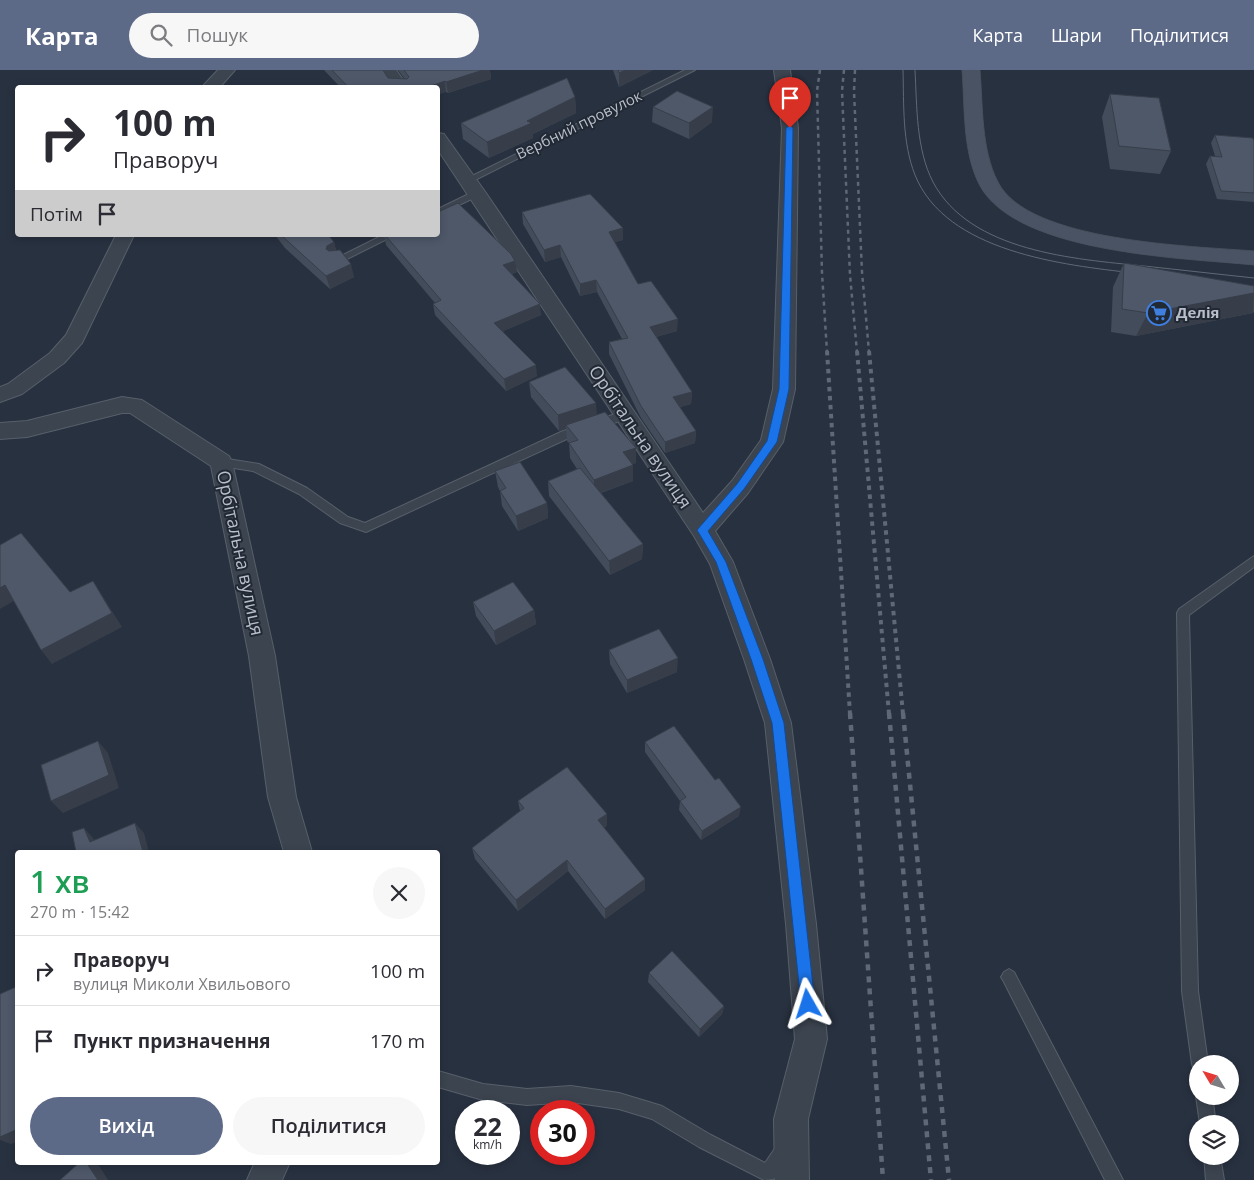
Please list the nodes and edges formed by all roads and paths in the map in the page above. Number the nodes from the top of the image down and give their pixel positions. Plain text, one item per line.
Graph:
1 (227, 70) edge
2 (388, 70) edge
3 (691, 70) edge
4 (782, 70) edge
5 (971, 70) edge
6 (212, 85) edge
7 (399, 85) edge
8 (440, 141) edge
9 (472, 186) junction
10 (440, 210) edge
11 (124, 237) edge
12 (386, 237) edge
13 (1254, 258) edge
14 (336, 261) edge
15 (0, 395) edge
16 (625, 415) junction
17 (0, 430) edge
18 (221, 462) junction
19 (702, 530) junction
20 (1254, 561) edge
21 (297, 850) edge
22 (1009, 977) dead end
23 (1199, 1055) edge
24 (440, 1081) edge
25 (272, 1165) edge
26 (1213, 1165) edge
27 (775, 1178) edge
28 (264, 1180) edge
29 (1114, 1180) edge
30 (1215, 1180) edge

1 - 6 street
2 - 7 street
3 - 9 lane, Вербний провулок
4 - 19 street
5 - 13 street
8 - 9 street, Орбітальна вулиця
9 - 10 lane, Вербний провулок
9 - 16 street, Орбітальна вулиця
11 - 15 street
12 - 14 lane
16 - 18 lane
16 - 19 street, Орбітальна вулиця
17 - 18 street, Орбітальна вулиця
18 - 21 street, Орбітальна вулиця
19 - 27 street, Орбітальна вулиця
20 - 23 lane
22 - 29 lane
24 - 27 lane
25 - 28 street
26 - 30 lane

